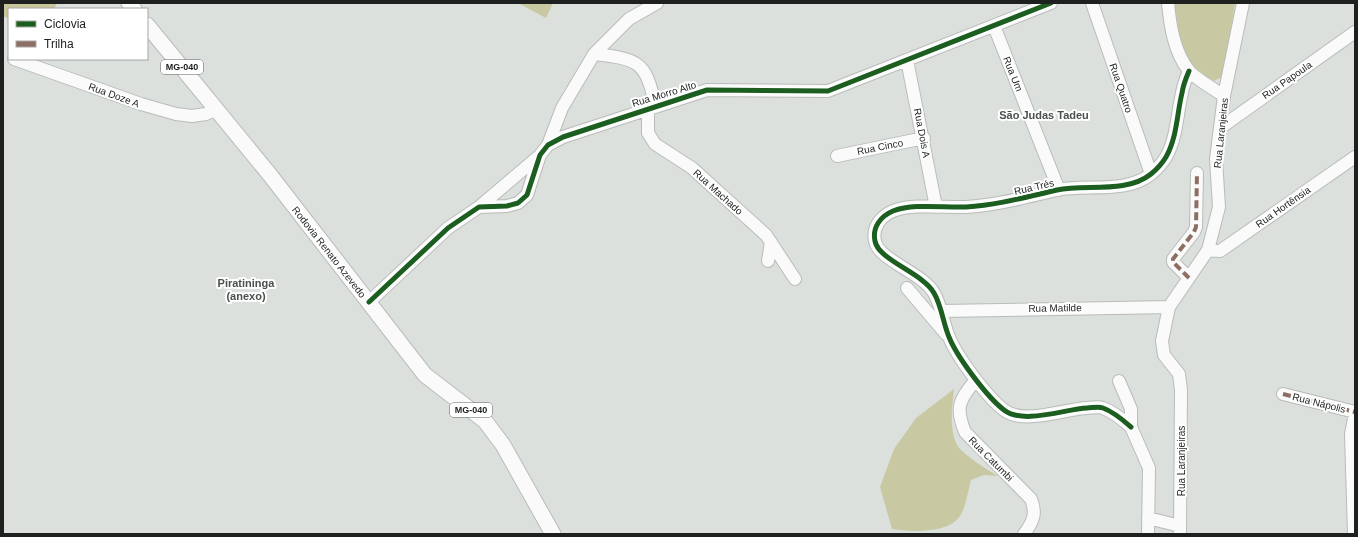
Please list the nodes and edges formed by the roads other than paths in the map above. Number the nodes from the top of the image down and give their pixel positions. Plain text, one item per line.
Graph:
1 (657, 3) edge
2 (1051, 3) edge
3 (1092, 3) edge
4 (1168, 3) edge
5 (1243, 3) edge
6 (148, 26) edge
7 (994, 26) junction
8 (1355, 32) edge
9 (594, 54) junction
10 (17, 60) edge
11 (907, 60) junction
12 (1189, 71) junction
13 (1224, 96) junction
14 (652, 107) junction
15 (217, 109) junction
16 (1220, 128) junction
17 (924, 138) junction
18 (548, 145) junction
19 (540, 155) junction
20 (837, 156) dead end
21 (1355, 157) edge
22 (1197, 173) dead end
23 (1151, 174) junction
24 (1059, 190) junction
25 (479, 207) junction
26 (936, 207) junction
27 (1194, 232) junction
28 (771, 242) junction
29 (1209, 247) junction
30 (768, 261) dead end
31 (1189, 278) junction
32 (795, 279) dead end
33 (907, 288) dead end
34 (369, 302) junction
35 (1169, 306) junction
36 (941, 310) junction
37 (948, 337) junction
38 (976, 380) junction
39 (1119, 381) dead end
40 (1283, 394) dead end
41 (1355, 412) edge
42 (1131, 427) junction
43 (1148, 518) junction
44 (1180, 530) edge
45 (553, 534) edge
46 (1024, 534) edge
47 (1148, 534) edge
48 (1354, 534) edge

1 - 9 street
2 - 7 street, Rua Morro Alto
3 - 23 street, Rua Quatro
4 - 12 street
5 - 13 street, Rua Laranjeiras
6 - 15 main road, Rodovia Renato Azevedo / MG-040
7 - 11 street, Rua Morro Alto
7 - 24 street, Rua Um
8 - 16 street, Rua Papoula
9 - 14 street, Rua Machado
9 - 18 street
10 - 15 street, Rua Doze A
11 - 14 street, Rua Morro Alto
11 - 17 street, Rua Dois A
12 - 13 street
12 - 23 street, Rua Trés
13 - 16 street, Rua Laranjeiras
14 - 18 street, Rua Morro Alto
14 - 28 street, Rua Machado
15 - 34 main road, Rodovia Renato Azevedo / MG-040
16 - 29 street, Rua Laranjeiras
17 - 20 street, Rua Cinco
17 - 26 street, Rua Dois A
18 - 19 street, Rua Morro Alto
19 - 25 street
19 - 25 street, Rua Morro Alto
21 - 29 street, Rua Hortênsia
22 - 27 street
23 - 24 street, Rua Trés
24 - 26 street, Rua Trés
25 - 34 street
26 - 36 street, Rua Trés
27 - 29 street
27 - 31 street
28 - 30 street
28 - 32 street, Rua Machado
29 - 31 street, Rua Laranjeiras
31 - 35 street, Rua Laranjeiras
33 - 37 street
34 - 45 main road, Rodovia Renato Azevedo / MG-040
35 - 36 street, Rua Matilde
35 - 44 street, Rua Laranjeiras
36 - 37 street
37 - 38 street
38 - 42 street
38 - 46 street, Rua Catumbi
39 - 42 street
40 - 41 street, Rua Nápolis
41 - 48 street
42 - 43 street
43 - 44 street
43 - 47 street

